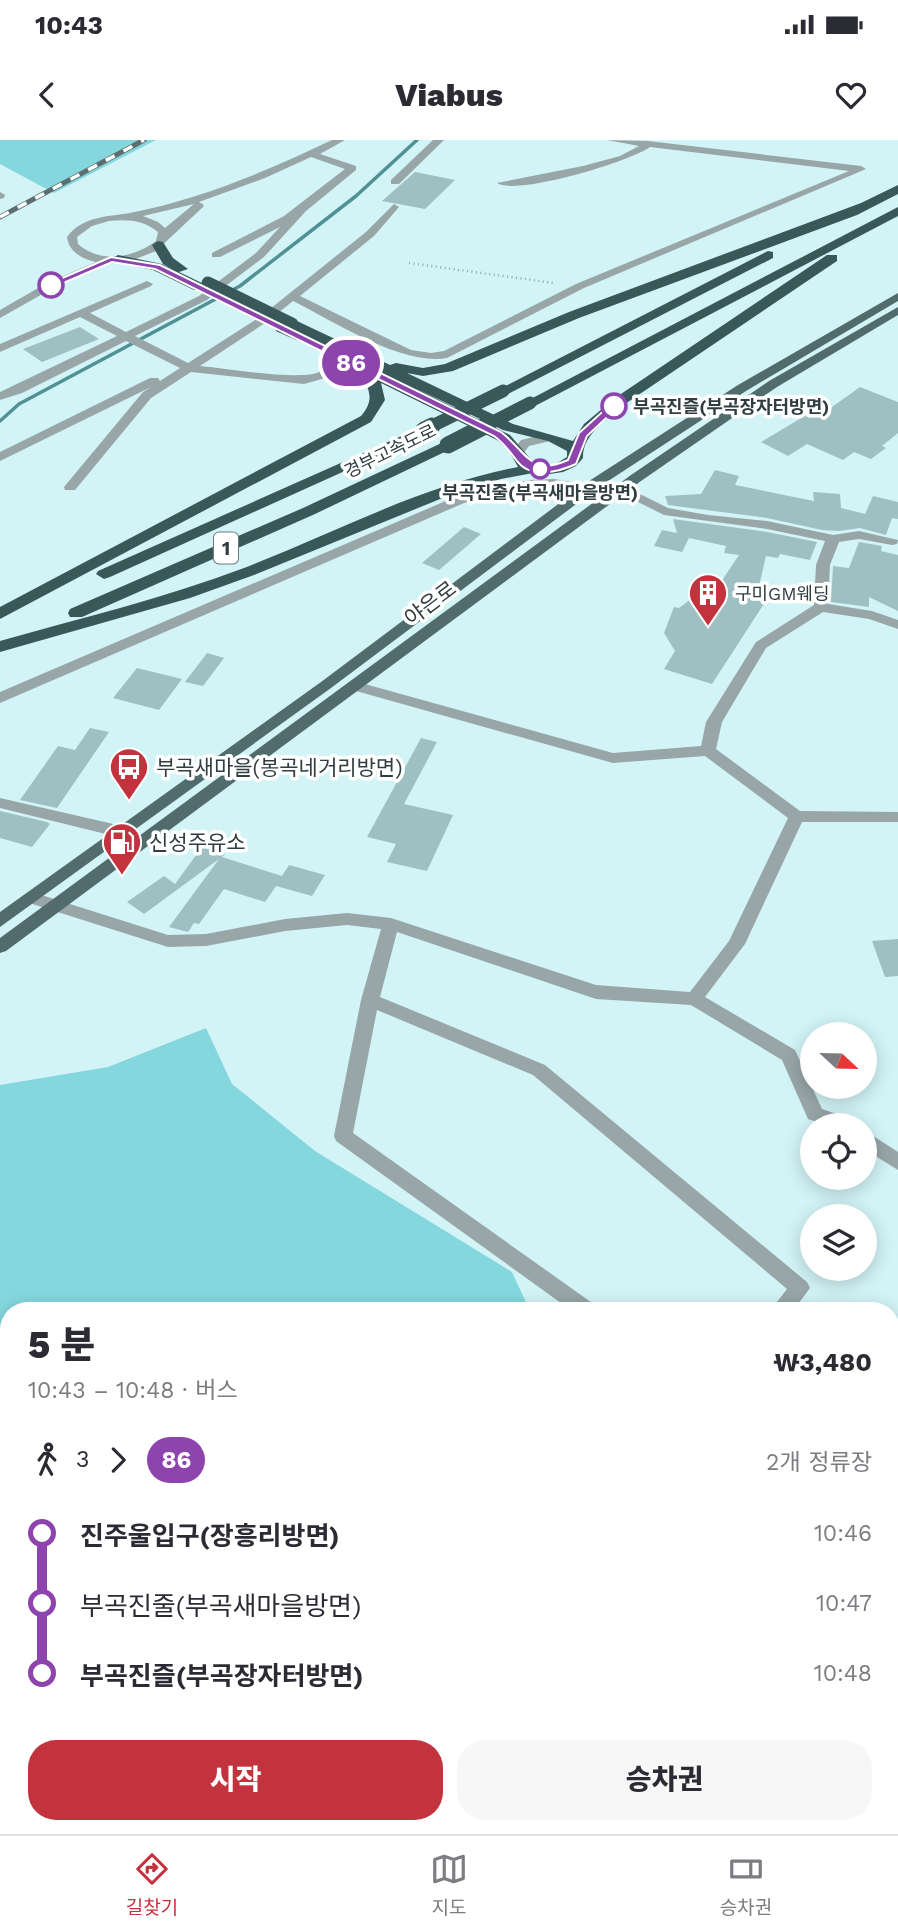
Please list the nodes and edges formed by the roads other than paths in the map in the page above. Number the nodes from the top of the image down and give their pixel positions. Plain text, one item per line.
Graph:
1 (340, 140) edge
2 (439, 140) edge
3 (612, 140) edge
4 (648, 144) junction
5 (311, 154) junction
6 (395, 182) dead end
7 (502, 183) dead end
8 (898, 189) edge
9 (217, 194) junction
10 (864, 206) junction
11 (394, 207) dead end
12 (301, 211) junction
13 (898, 213) edge
14 (123, 217) junction
15 (161, 241) junction
16 (75, 249) junction
17 (216, 256) dead end
18 (114, 259) junction
19 (147, 284) dead end
20 (203, 285) junction
21 (292, 296) junction
22 (898, 296) edge
23 (18, 303) junction
24 (898, 310) edge
25 (81, 313) junction
26 (0, 315) edge
27 (287, 326) junction
28 (127, 337) junction
29 (0, 348) edge
30 (335, 355) junction
31 (360, 362) junction
32 (188, 368) junction
33 (0, 396) edge
34 (545, 438) junction
35 (575, 450) junction
36 (518, 452) junction
37 (0, 457) edge
38 (535, 468) junction
39 (70, 487) dead end
40 (588, 489) junction
41 (615, 493) junction
42 (833, 539) junction
43 (892, 541) dead end
44 (821, 607) junction
45 (0, 615) edge
46 (898, 625) edge
47 (0, 646) edge
48 (354, 686) junction
49 (0, 698) edge
50 (708, 751) junction
51 (0, 803) edge
52 (797, 816) junction
53 (898, 817) edge
54 (122, 832) junction
55 (32, 898) junction
56 (57, 906) junction
57 (0, 921) edge
58 (391, 924) junction
59 (0, 947) edge
60 (694, 999) junction
61 (370, 1000) junction
62 (815, 1113) edge
63 (877, 1147) edge
64 (898, 1162) edge
65 (575, 1302) edge
66 (788, 1302) edge

1 - 5 street
2 - 6 street
3 - 4 street
4 - 7 street
4 - 21 street
5 - 9 street
5 - 12 street
8 - 10 highway, 경부고속도로 / 1
9 - 14 street
9 - 15 street
10 - 31 highway
10 - 45 highway, 경부고속도로 / 1, bridge
11 - 21 street
12 - 17 street
12 - 28 street
13 - 35 highway
13 - 47 highway, 경부고속도로 / 1, bridge
14 - 15 street
14 - 16 street
15 - 18 street
15 - 20 highway
16 - 18 street
16 - 23 street
18 - 20 highway
18 - 23 street
19 - 25 street
20 - 27 highway
21 - 32 street
22 - 40 main road, 야은로
23 - 26 street
24 - 41 main road, 야은로
25 - 28 street
25 - 29 street
27 - 30 highway
27 - 31 highway
28 - 32 street
28 - 33 street
30 - 31 highway
30 - 32 street
31 - 34 highway
31 - 36 highway
31 - 45 highway
32 - 37 street
32 - 39 street
34 - 35 highway
34 - 36 street
35 - 38 highway
36 - 38 highway
38 - 47 highway
40 - 41 street
40 - 49 street
40 - 54 main road, 야은로
41 - 42 street
41 - 48 main road, 야은로
42 - 43 street
42 - 44 street
44 - 46 street
44 - 50 street
48 - 50 street
48 - 56 main road, 야은로
50 - 52 street
51 - 54 street
52 - 53 street
52 - 60 street
54 - 55 main road, 야은로
55 - 56 street
55 - 57 main road, 야은로
56 - 58 street
56 - 59 main road, 야은로
58 - 60 street
58 - 61 street
60 - 62 street
61 - 65 street
61 - 66 street
63 - 64 street

